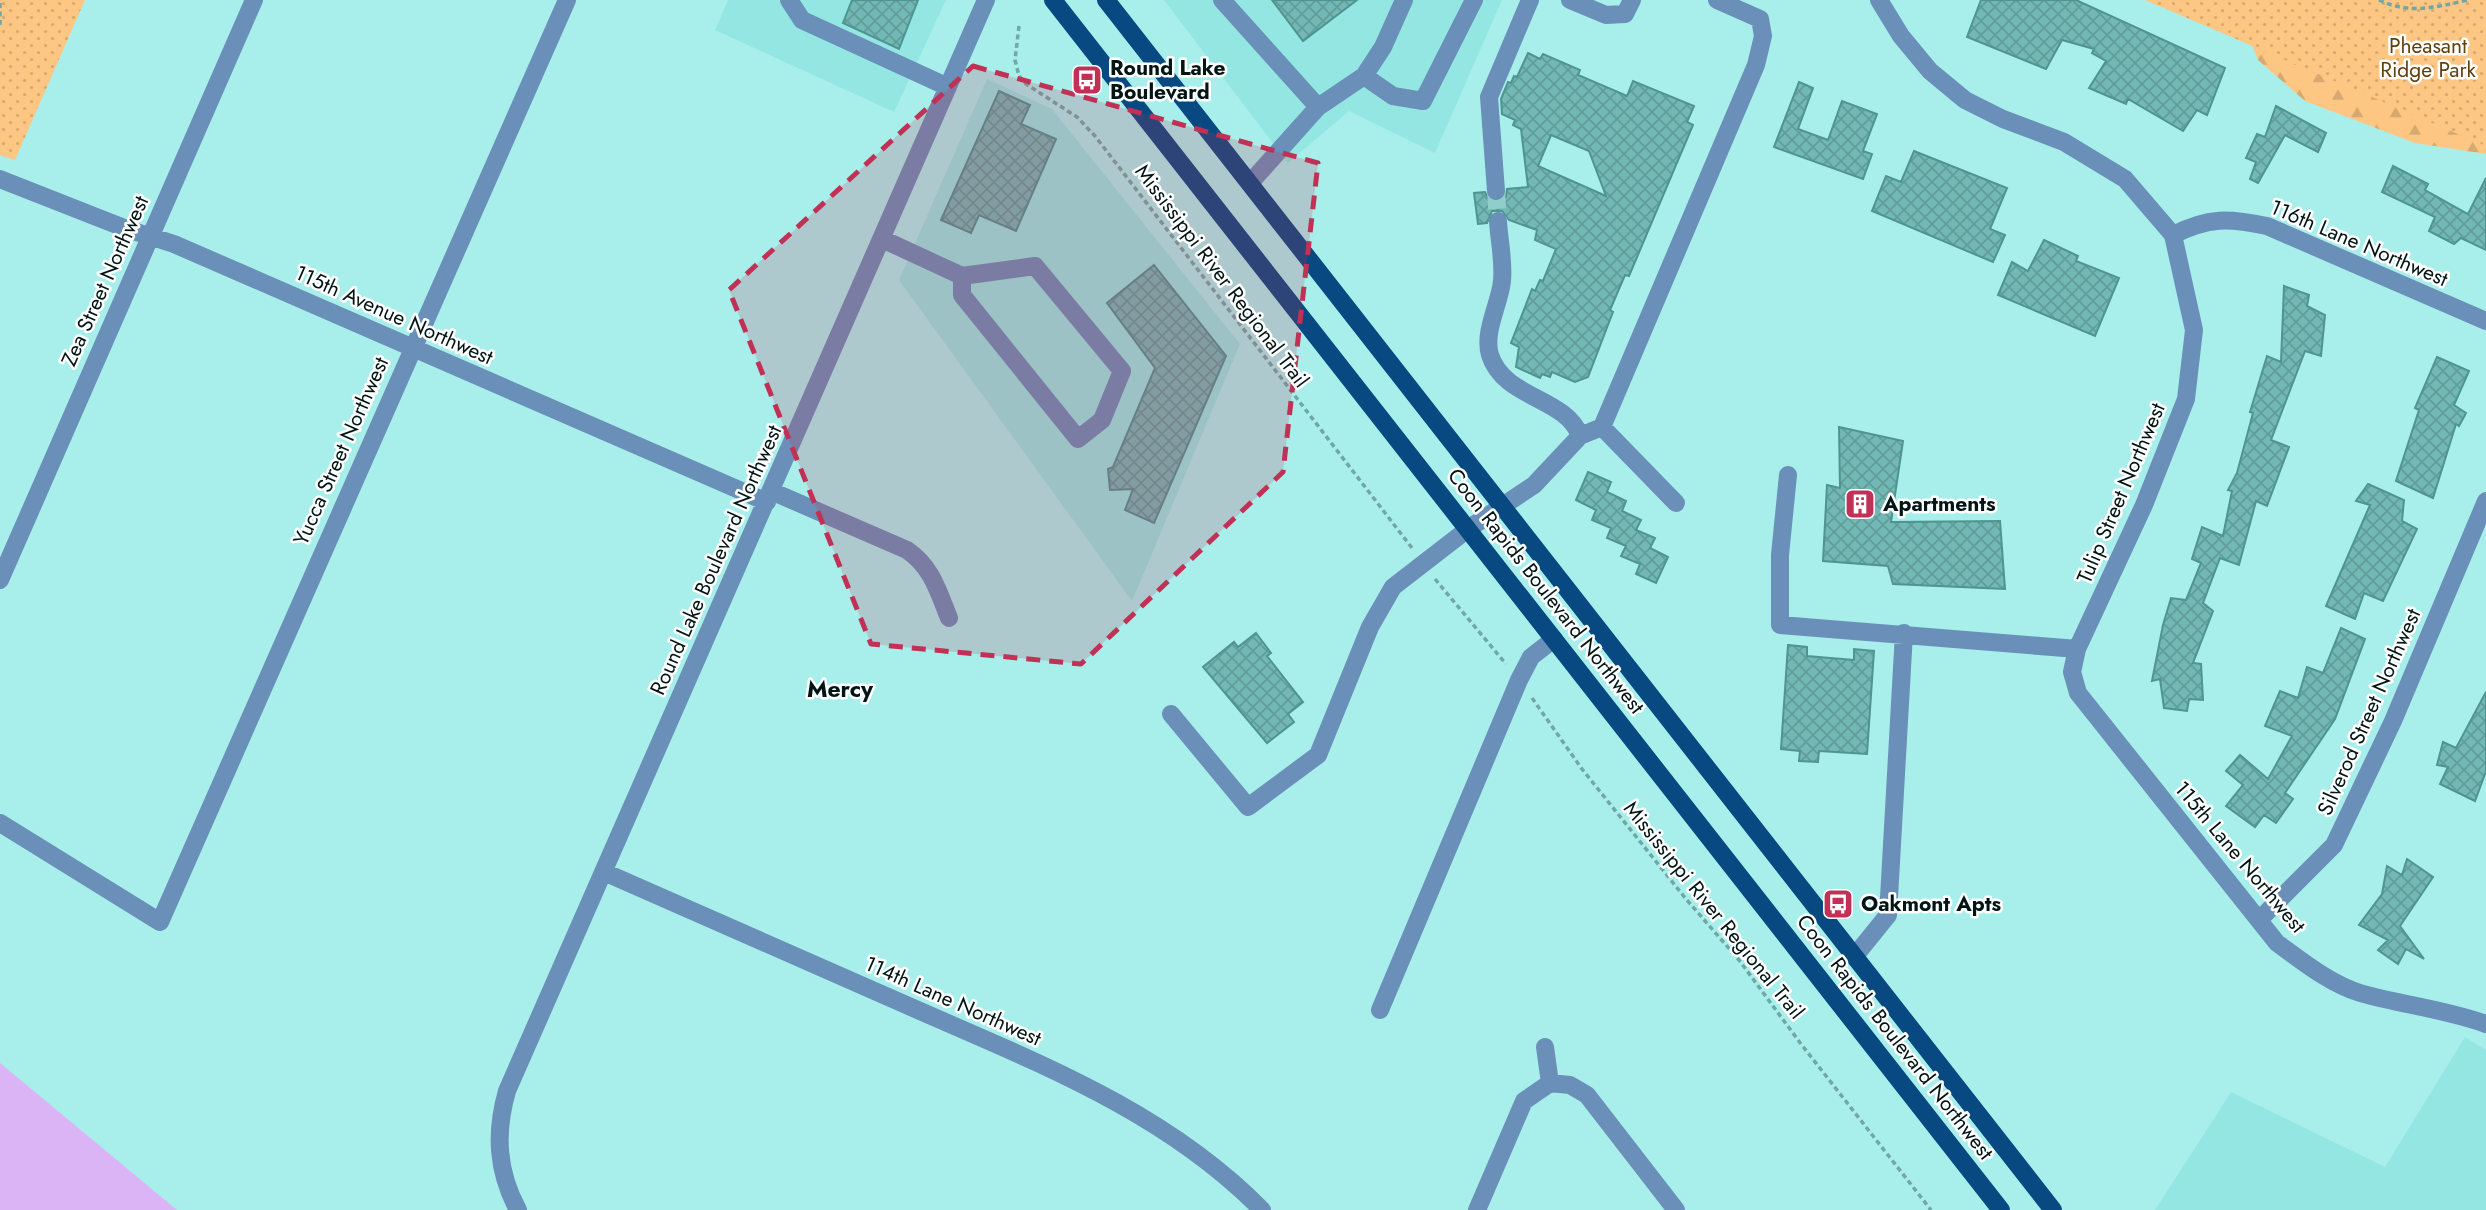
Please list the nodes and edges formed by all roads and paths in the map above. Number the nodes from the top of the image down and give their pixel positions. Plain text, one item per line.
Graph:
1 (254, 0) edge
2 (567, 0) edge
3 (789, 0) edge
4 (986, 0) edge
5 (1053, 0) edge
6 (1106, 0) edge
7 (1222, 0) edge
8 (1404, 0) edge
9 (1474, 0) edge
10 (1530, 0) edge
11 (1570, 0) edge
12 (1632, 0) edge
13 (1717, 0) edge
14 (1879, 0) edge
15 (2379, 0) edge
16 (2468, 0) edge
17 (0, 3) edge
18 (0, 25) edge
19 (1020, 26) dead end
20 (1364, 76) junction
21 (948, 87) junction
22 (1318, 107) junction
23 (0, 179) edge
24 (1250, 183) junction
25 (1496, 191) tunnel mouth
26 (1498, 221) tunnel mouth
27 (2173, 235) junction
28 (150, 237) junction
29 (882, 239) junction
30 (962, 276) junction
31 (2486, 321) edge
32 (412, 348) junction
33 (1602, 427) junction
34 (1580, 436) junction
35 (1788, 475) dead end
36 (769, 497) junction
37 (2486, 501) edge
38 (1676, 503) dead end
39 (1504, 506) junction
40 (1468, 529) junction
41 (1416, 553) dead end
42 (1429, 570) dead end
43 (0, 580) edge
44 (950, 618) dead end
45 (1904, 633) junction
46 (1554, 639) junction
47 (2077, 649) junction
48 (1512, 671) dead end
49 (1529, 693) dead end
50 (1171, 714) dead end
51 (0, 823) edge
52 (604, 872) junction
53 (2259, 920) junction
54 (1854, 957) junction
55 (1380, 1010) dead end
56 (2486, 1024) edge
57 (1545, 1047) dead end
58 (1550, 1083) junction
59 (518, 1210) edge
60 (1262, 1210) edge
61 (1478, 1210) edge
62 (1675, 1210) edge
63 (1931, 1210) edge
64 (2001, 1210) edge
65 (2053, 1210) edge

1 - 28 street, Zea Street Northwest
2 - 32 street, Yucca Street Northwest
3 - 21 street
4 - 21 street, Round Lake Boulevard Northwest
5 - 40 main road, Coon Rapids Boulevard Northwest
6 - 24 main road, Coon Rapids Boulevard Northwest
7 - 22 street
8 - 20 street
9 - 20 street
10 - 25 street
11 - 12 street
13 - 33 street
14 - 27 street, Tulip Street Northwest
15 - 16 path
17 - 18 path
19 - 41 path, Mississippi River Regional Trail
20 - 22 street
21 - 29 street, Round Lake Boulevard Northwest
22 - 24 street
23 - 28 street, 115th Avenue Northwest
24 - 39 main road, Coon Rapids Boulevard Northwest
26 - 34 street
27 - 31 street, 116th Lane Northwest
27 - 47 street, Tulip Street Northwest
28 - 32 street, 115th Avenue Northwest
28 - 43 street, Zea Street Northwest
29 - 30 street
29 - 36 street, Round Lake Boulevard Northwest
30 - 30 street
32 - 36 street, 115th Avenue Northwest
32 - 51 street, Yucca Street Northwest
33 - 34 street
33 - 38 street
34 - 39 street
35 - 45 street
36 - 44 street, 115th Avenue Northwest
36 - 52 street, Round Lake Boulevard Northwest
37 - 53 street, Silverod Street Northwest
39 - 40 street
39 - 54 main road, Coon Rapids Boulevard Northwest
40 - 46 main road, Coon Rapids Boulevard Northwest
40 - 50 street
42 - 48 path
45 - 47 street
45 - 54 street
46 - 55 street
46 - 64 main road, Coon Rapids Boulevard Northwest
47 - 53 street, 115th Lane Northwest
49 - 63 path, Mississippi River Regional Trail
52 - 59 street, Round Lake Boulevard Northwest
52 - 60 street, 114th Lane Northwest
53 - 56 street, 115th Lane Northwest
54 - 65 main road, Coon Rapids Boulevard Northwest
57 - 58 street
58 - 61 street
58 - 62 street

